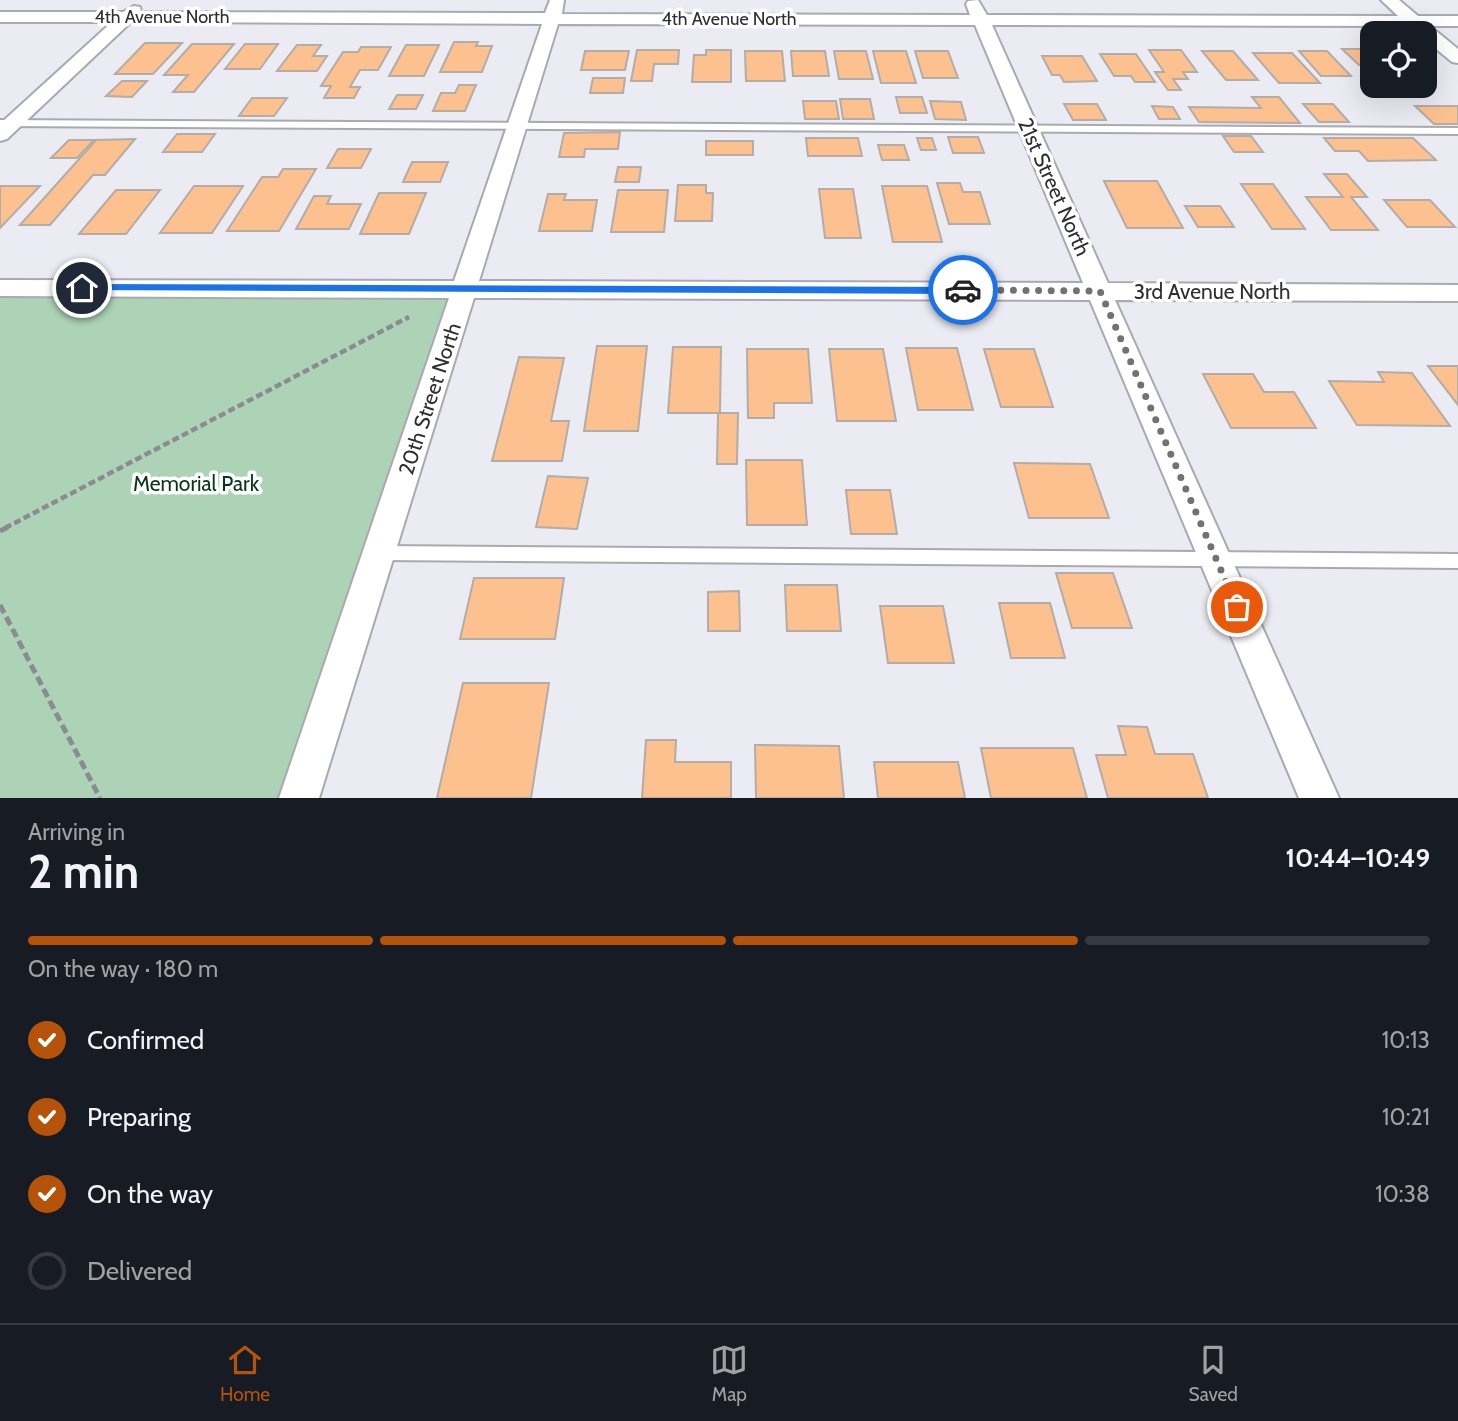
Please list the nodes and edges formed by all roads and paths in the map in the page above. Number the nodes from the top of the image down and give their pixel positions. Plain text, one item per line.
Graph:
1 (145, 0) edge
2 (1389, 0) edge
3 (555, 9) edge
4 (976, 10) edge
5 (0, 17) edge
6 (128, 17) junction
7 (1415, 21) joint
8 (1437, 21) edge
9 (1458, 21) edge
10 (1437, 40) edge
11 (1458, 58) edge
12 (519, 123) junction
13 (5, 127) edge
14 (1029, 130) junction
15 (1458, 131) edge
16 (467, 287) junction
17 (0, 288) edge
18 (1100, 291) junction
19 (1458, 293) edge
20 (417, 313) dead end
21 (0, 531) edge
22 (380, 553) junction
23 (1216, 560) junction
24 (1458, 561) edge
25 (0, 605) edge
26 (100, 798) edge
27 (299, 798) edge
28 (1319, 798) edge

1 - 6 street
2 - 7 street
3 - 4 street, 4th Avenue North
3 - 6 street, 4th Avenue North
3 - 12 street, 20th Street North
4 - 7 street, 4th Avenue North
4 - 14 street, 21st Street North
5 - 6 street, 4th Avenue North
6 - 13 street
8 - 9 street, 4th Avenue North
10 - 11 street
12 - 13 lane
12 - 14 lane
12 - 16 street, 20th Street North
14 - 15 lane
14 - 18 street, 21st Street North
16 - 17 street, 3rd Avenue North
16 - 18 street, 3rd Avenue North
16 - 22 street, 20th Street North
18 - 19 street, 3rd Avenue North
18 - 23 street, 21st Street North
20 - 21 path
22 - 23 lane
22 - 27 street, 20th Street North
23 - 24 lane
23 - 28 street, 21st Street North
25 - 26 path

